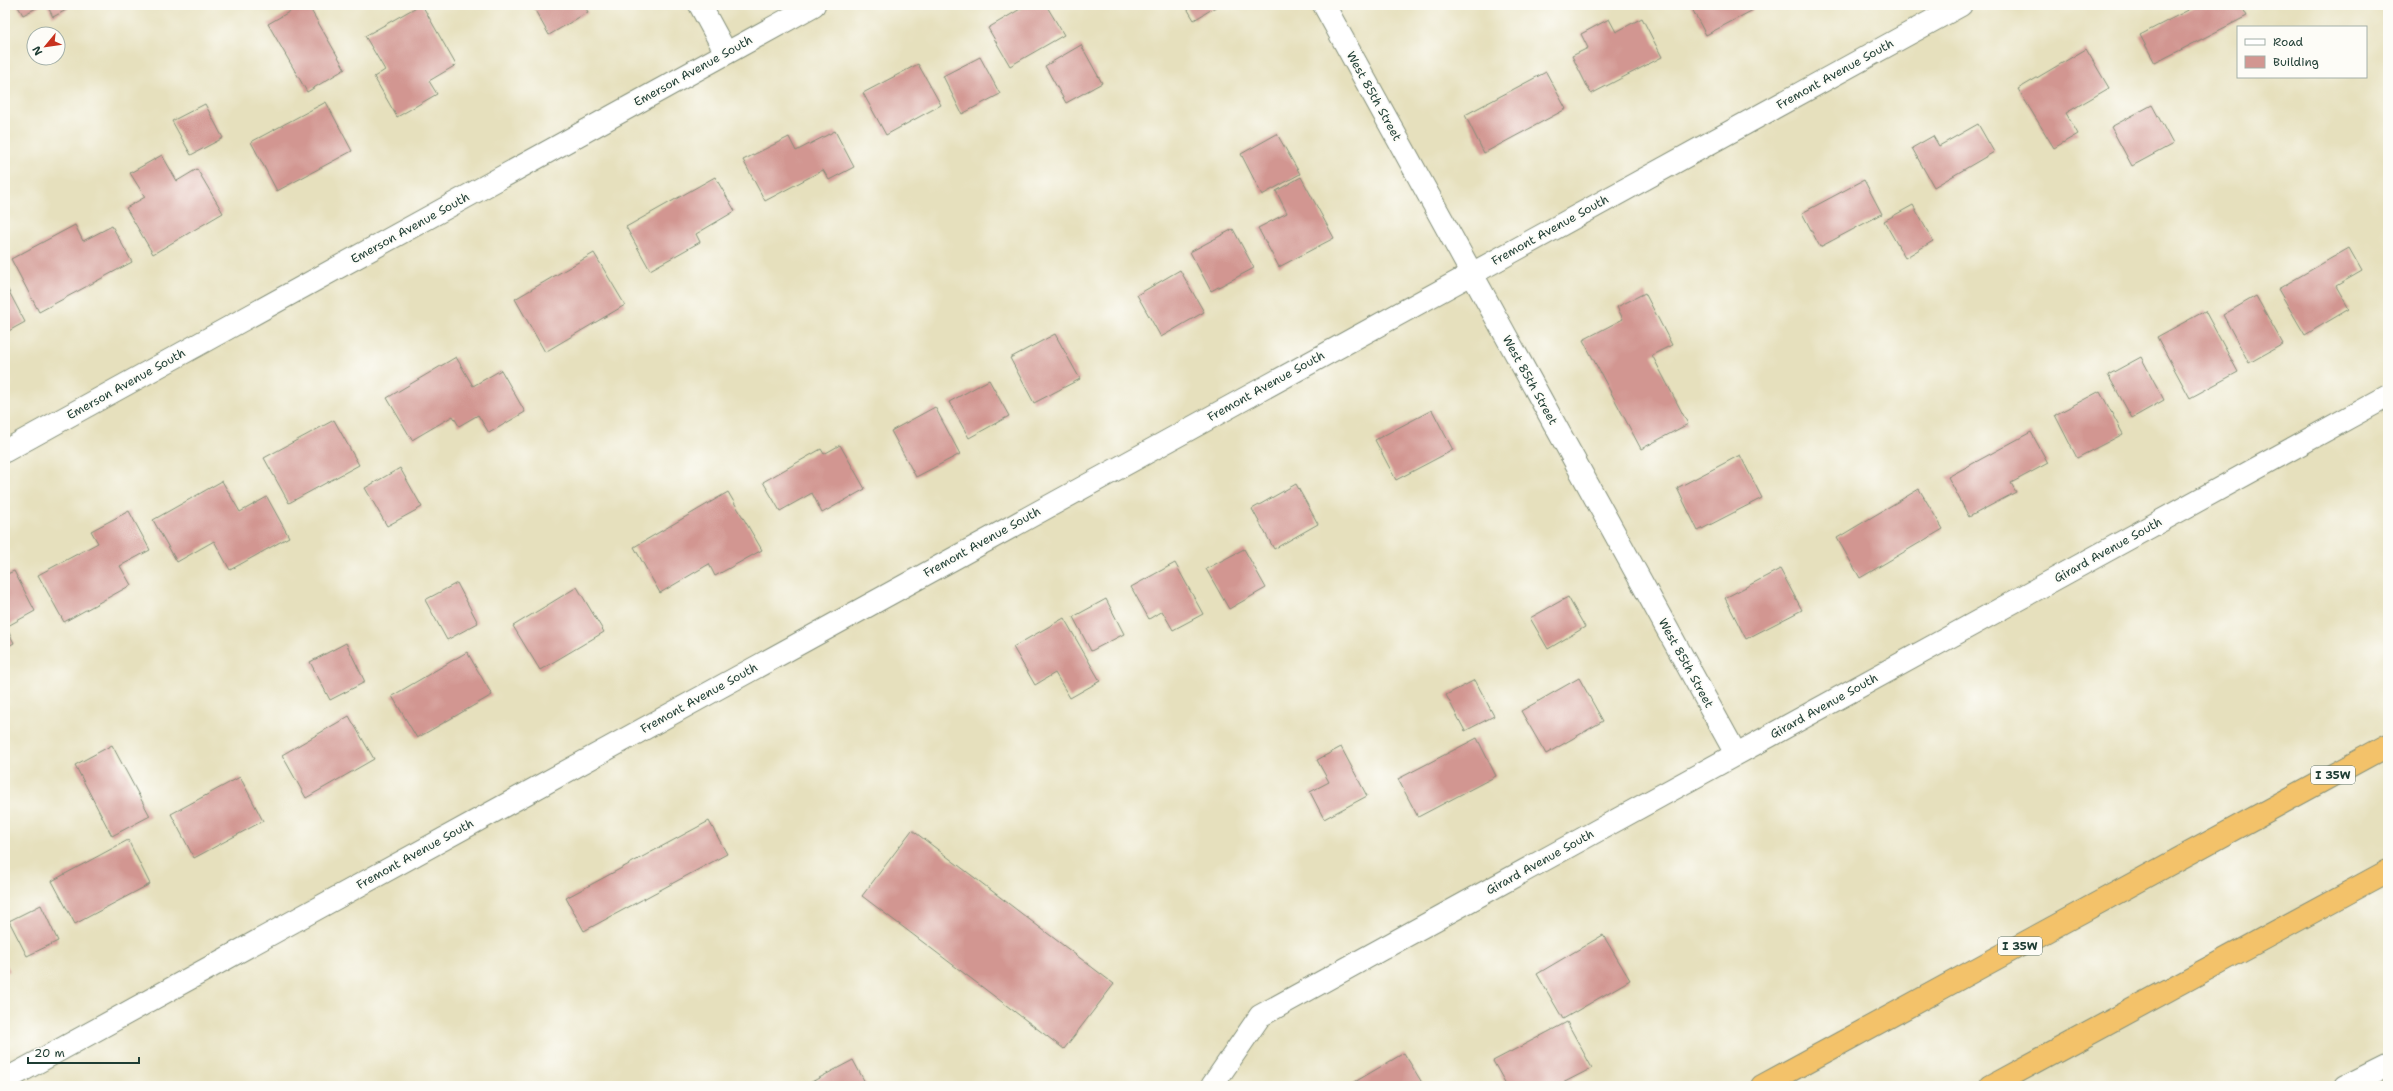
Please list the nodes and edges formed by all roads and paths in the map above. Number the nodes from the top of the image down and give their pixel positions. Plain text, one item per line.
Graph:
1 (700, 5) edge
2 (814, 5) edge
3 (1324, 5) edge
4 (1961, 5) edge
5 (726, 53) junction
6 (1471, 273) junction
7 (2388, 396) edge
8 (5, 451) edge
9 (2388, 745) edge
10 (1736, 754) junction
11 (2388, 871) edge
12 (2388, 1065) edge
13 (5, 1080) edge
14 (1212, 1086) edge
15 (1762, 1086) edge
16 (1990, 1086) edge
17 (2346, 1086) edge

1 - 5 street
2 - 5 street, Emerson Avenue South
3 - 6 street, West 85th Street
4 - 6 street, Fremont Avenue South
5 - 8 street, Emerson Avenue South
6 - 10 street, West 85th Street
6 - 13 street, Fremont Avenue South
7 - 10 street, Girard Avenue South
9 - 15 highway, I 35W
10 - 14 street, Girard Avenue South
11 - 16 highway
12 - 17 street

